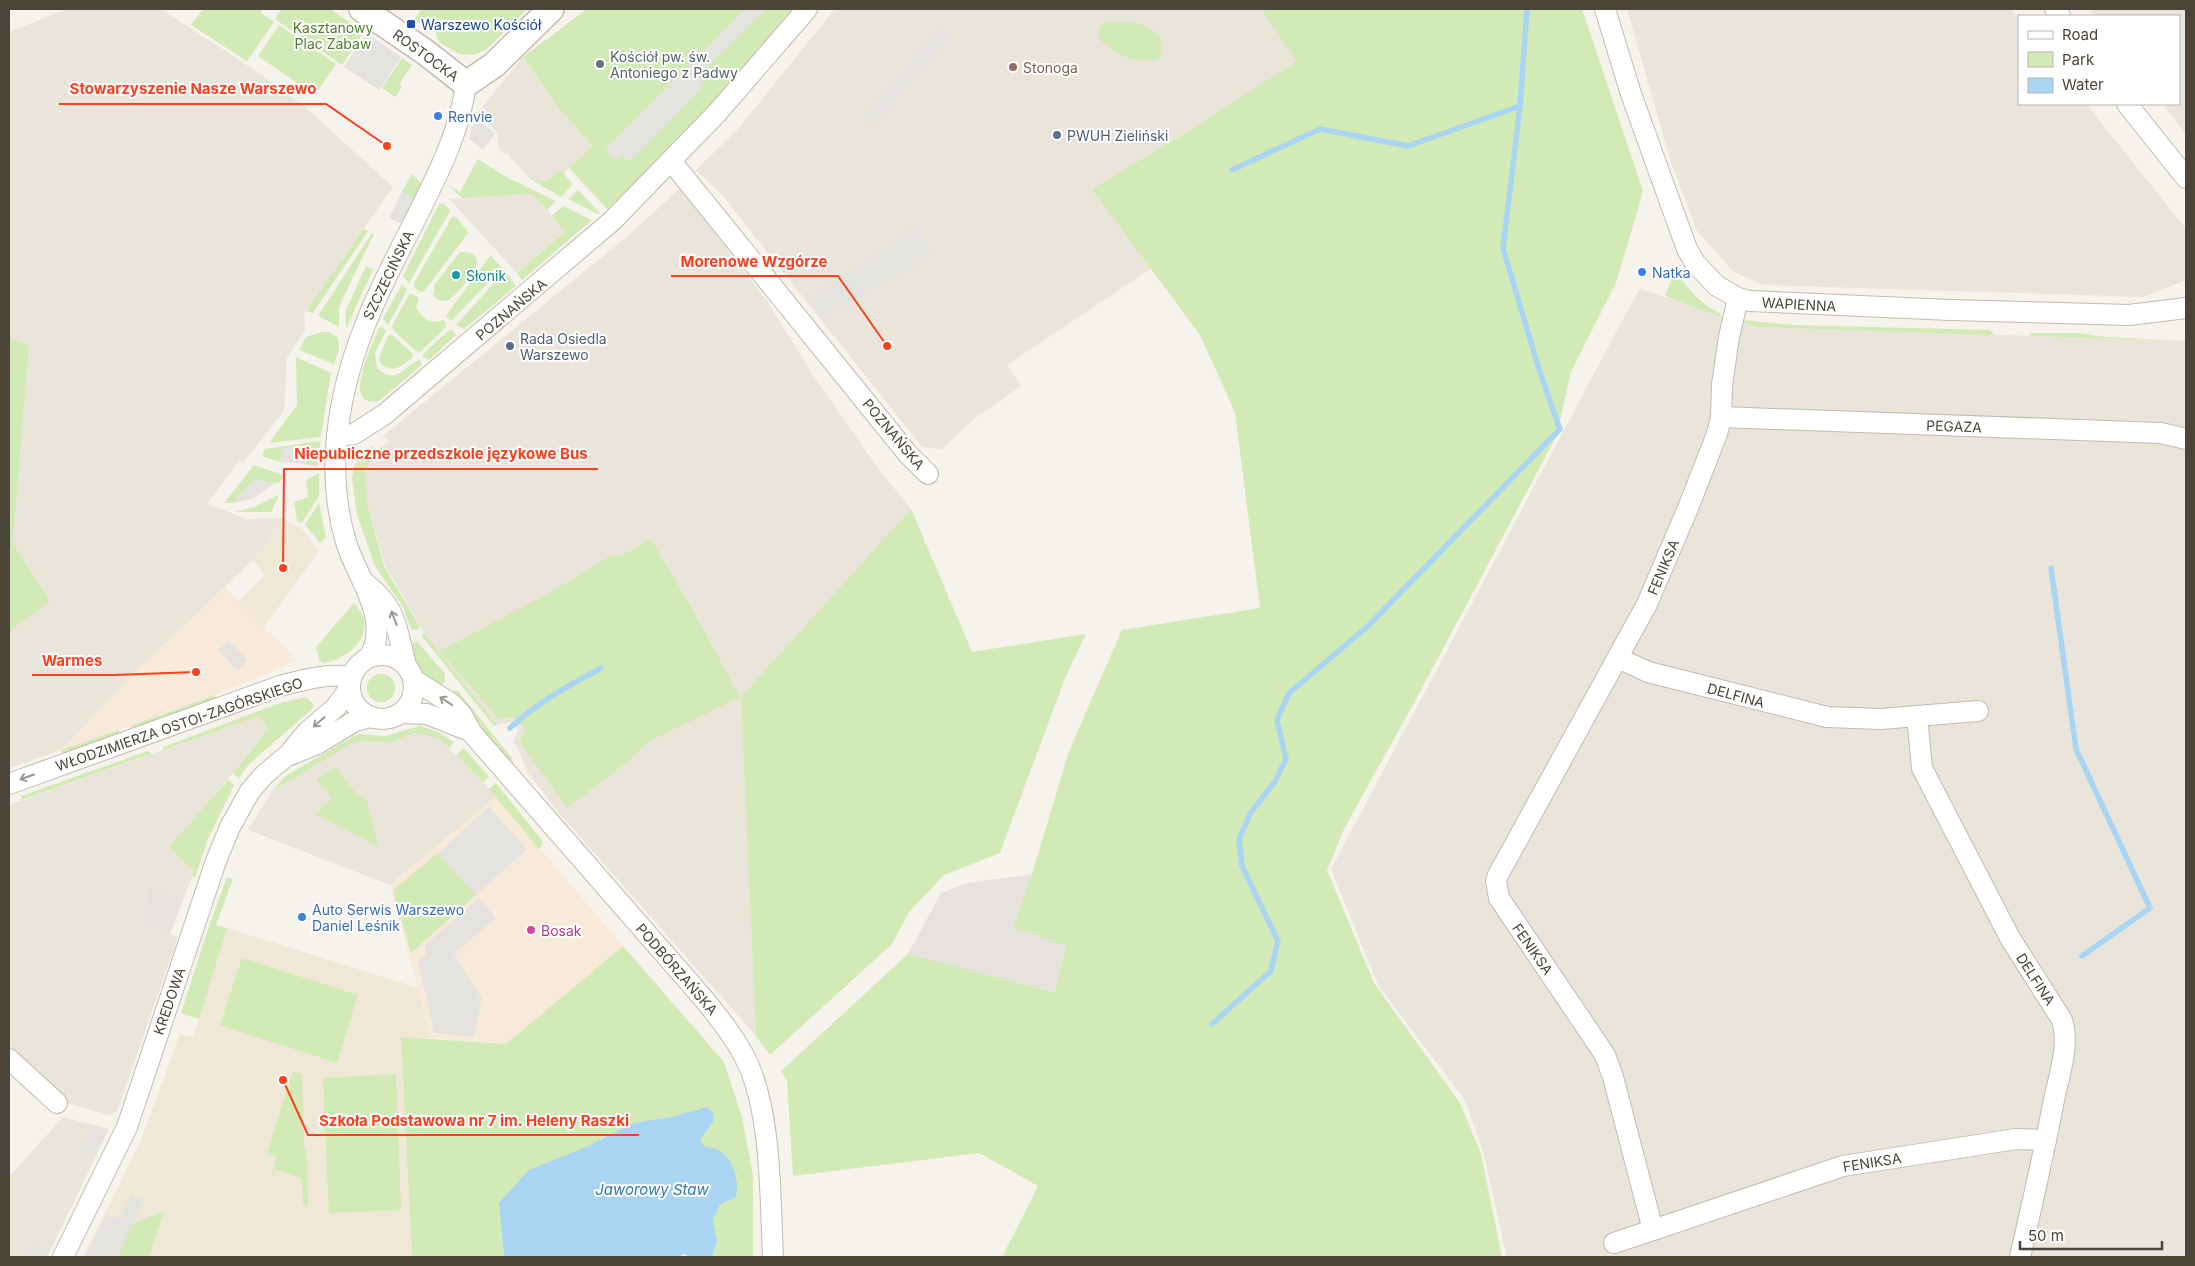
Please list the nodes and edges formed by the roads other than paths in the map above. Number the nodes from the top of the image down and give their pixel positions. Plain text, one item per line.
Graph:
1 (362, 9) edge
2 (551, 9) edge
3 (807, 9) edge
4 (1605, 9) edge
5 (466, 84) junction
6 (2128, 105) edge
7 (672, 161) junction
8 (2186, 178) edge
9 (1738, 298) junction
10 (2186, 308) edge
11 (1720, 417) junction
12 (337, 436) junction
13 (2186, 439) edge
14 (928, 474) dead end
15 (364, 582) junction
16 (370, 656) junction
17 (1618, 658) junction
18 (410, 672) junction
19 (350, 682) junction
20 (1978, 711) dead end
21 (402, 712) junction
22 (1918, 716) junction
23 (370, 717) junction
24 (470, 731) junction
25 (288, 755) junction
26 (9, 784) edge
27 (9, 1059) edge
28 (57, 1103) dead end
29 (2046, 1140) junction
30 (1653, 1230) junction
31 (1614, 1243) dead end
32 (63, 1257) edge
33 (773, 1257) edge
34 (2020, 1257) edge

1 - 5 street, ROSTOCKA
2 - 5 street
3 - 7 street, POZNAŃSKA
4 - 9 street, WAPIENNA
5 - 12 street, SZCZECIŃSKA
6 - 8 street
7 - 12 street, POZNAŃSKA
7 - 14 street, POZNAŃSKA
9 - 10 street, WAPIENNA
9 - 11 street, FENIKSA
11 - 13 street, PEGAZA
11 - 17 street, FENIKSA
12 - 15 street, SZCZECIŃSKA
15 - 16 street
18 -> 15 street
16 - 18 street
16 - 19 street
17 - 22 street, DELFINA
17 - 30 street, FENIKSA
18 - 21 street
24 -> 18 street, PODBÓRZAŃSKA
19 - 23 street
19 -> 25 street, KREDOWA
19 -> 26 street, WŁODZIMIERZA OSTOI-ZAGÓRSKIEGO
20 - 22 street, DELFINA
21 - 23 street
21 - 24 street, PODBÓRZAŃSKA
22 - 29 street, DELFINA
23 - 25 street, KREDOWA
24 - 33 street, PODBÓRZAŃSKA
25 - 32 street, KREDOWA
27 - 28 street
29 - 30 street, FENIKSA
29 - 34 street, DELFINA
30 - 31 street

